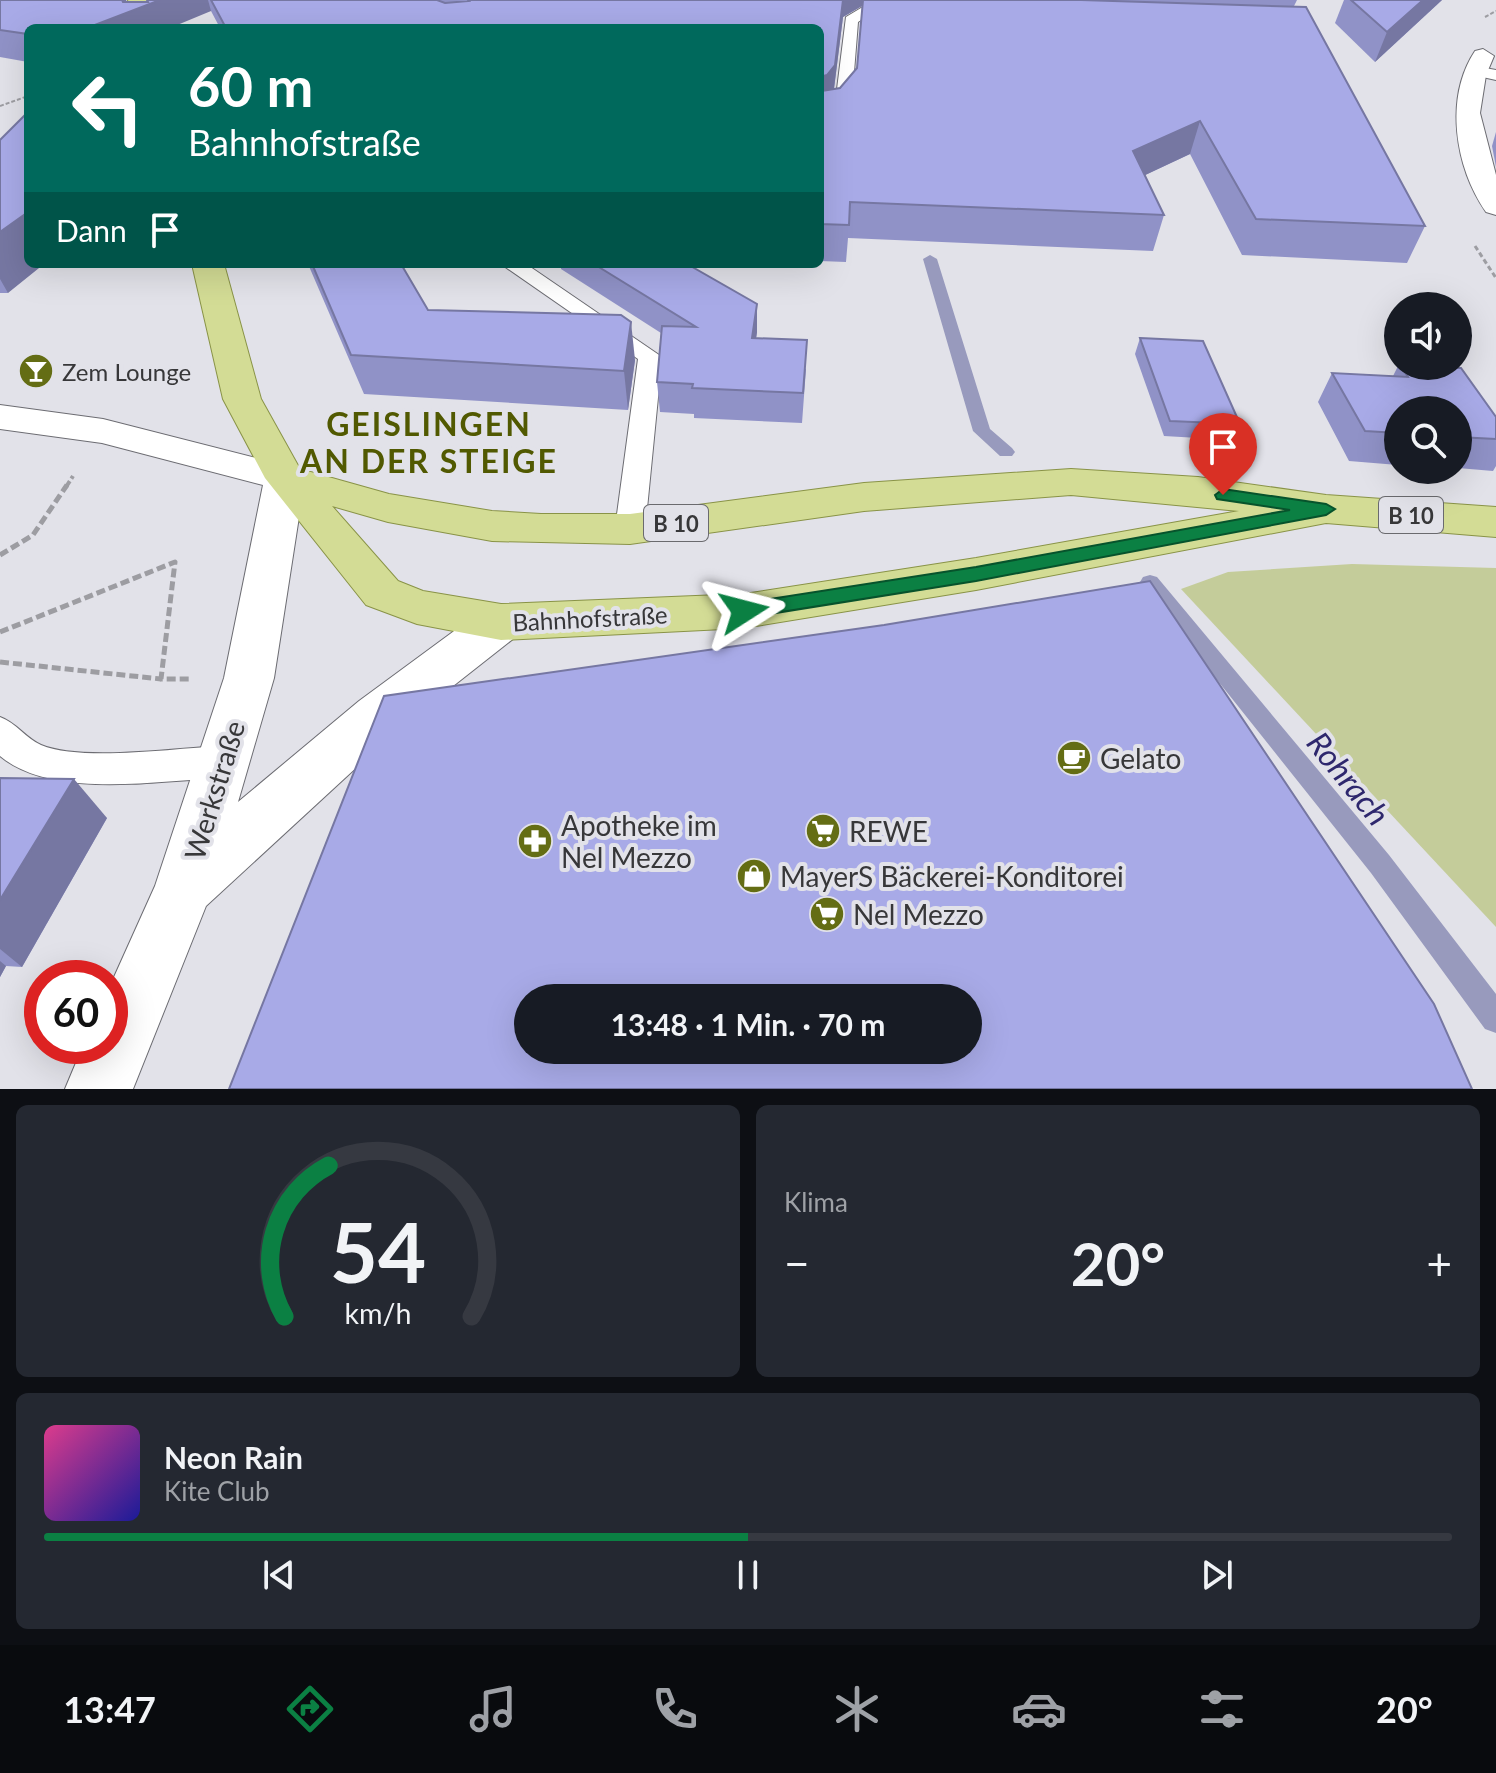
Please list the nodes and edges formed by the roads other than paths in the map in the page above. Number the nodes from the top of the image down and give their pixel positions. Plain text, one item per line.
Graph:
1 (138, 0) edge
2 (915, 2) edge
3 (145, 24) edge
4 (1484, 67) edge
5 (824, 114) edge
6 (1496, 206) edge
7 (209, 268) edge
8 (518, 268) edge
9 (0, 417) edge
10 (285, 478) junction
11 (1326, 509) junction
12 (1496, 522) edge
13 (630, 529) junction
14 (501, 622) junction
15 (0, 732) edge
16 (222, 762) junction
17 (184, 887) junction
18 (99, 1089) edge

1 - 3 main road
2 - 5 lane
4 - 6 street
7 - 10 main road, B 10
8 - 13 lane
9 - 10 street, Bahnhofstraße
10 - 13 main road, Bahnhofstraße / B 10
10 - 14 main road, Bahnhofstraße / B 10
10 - 16 street, Werkstraße
11 - 12 main road, Bahnhofstraße / B 10
11 - 13 main road, Bahnhofstraße / B 10
11 - 14 main road, Bahnhofstraße / B 10
14 - 17 street
15 - 16 lane
16 - 17 street, Werkstraße
17 - 18 street, Werkstraße

